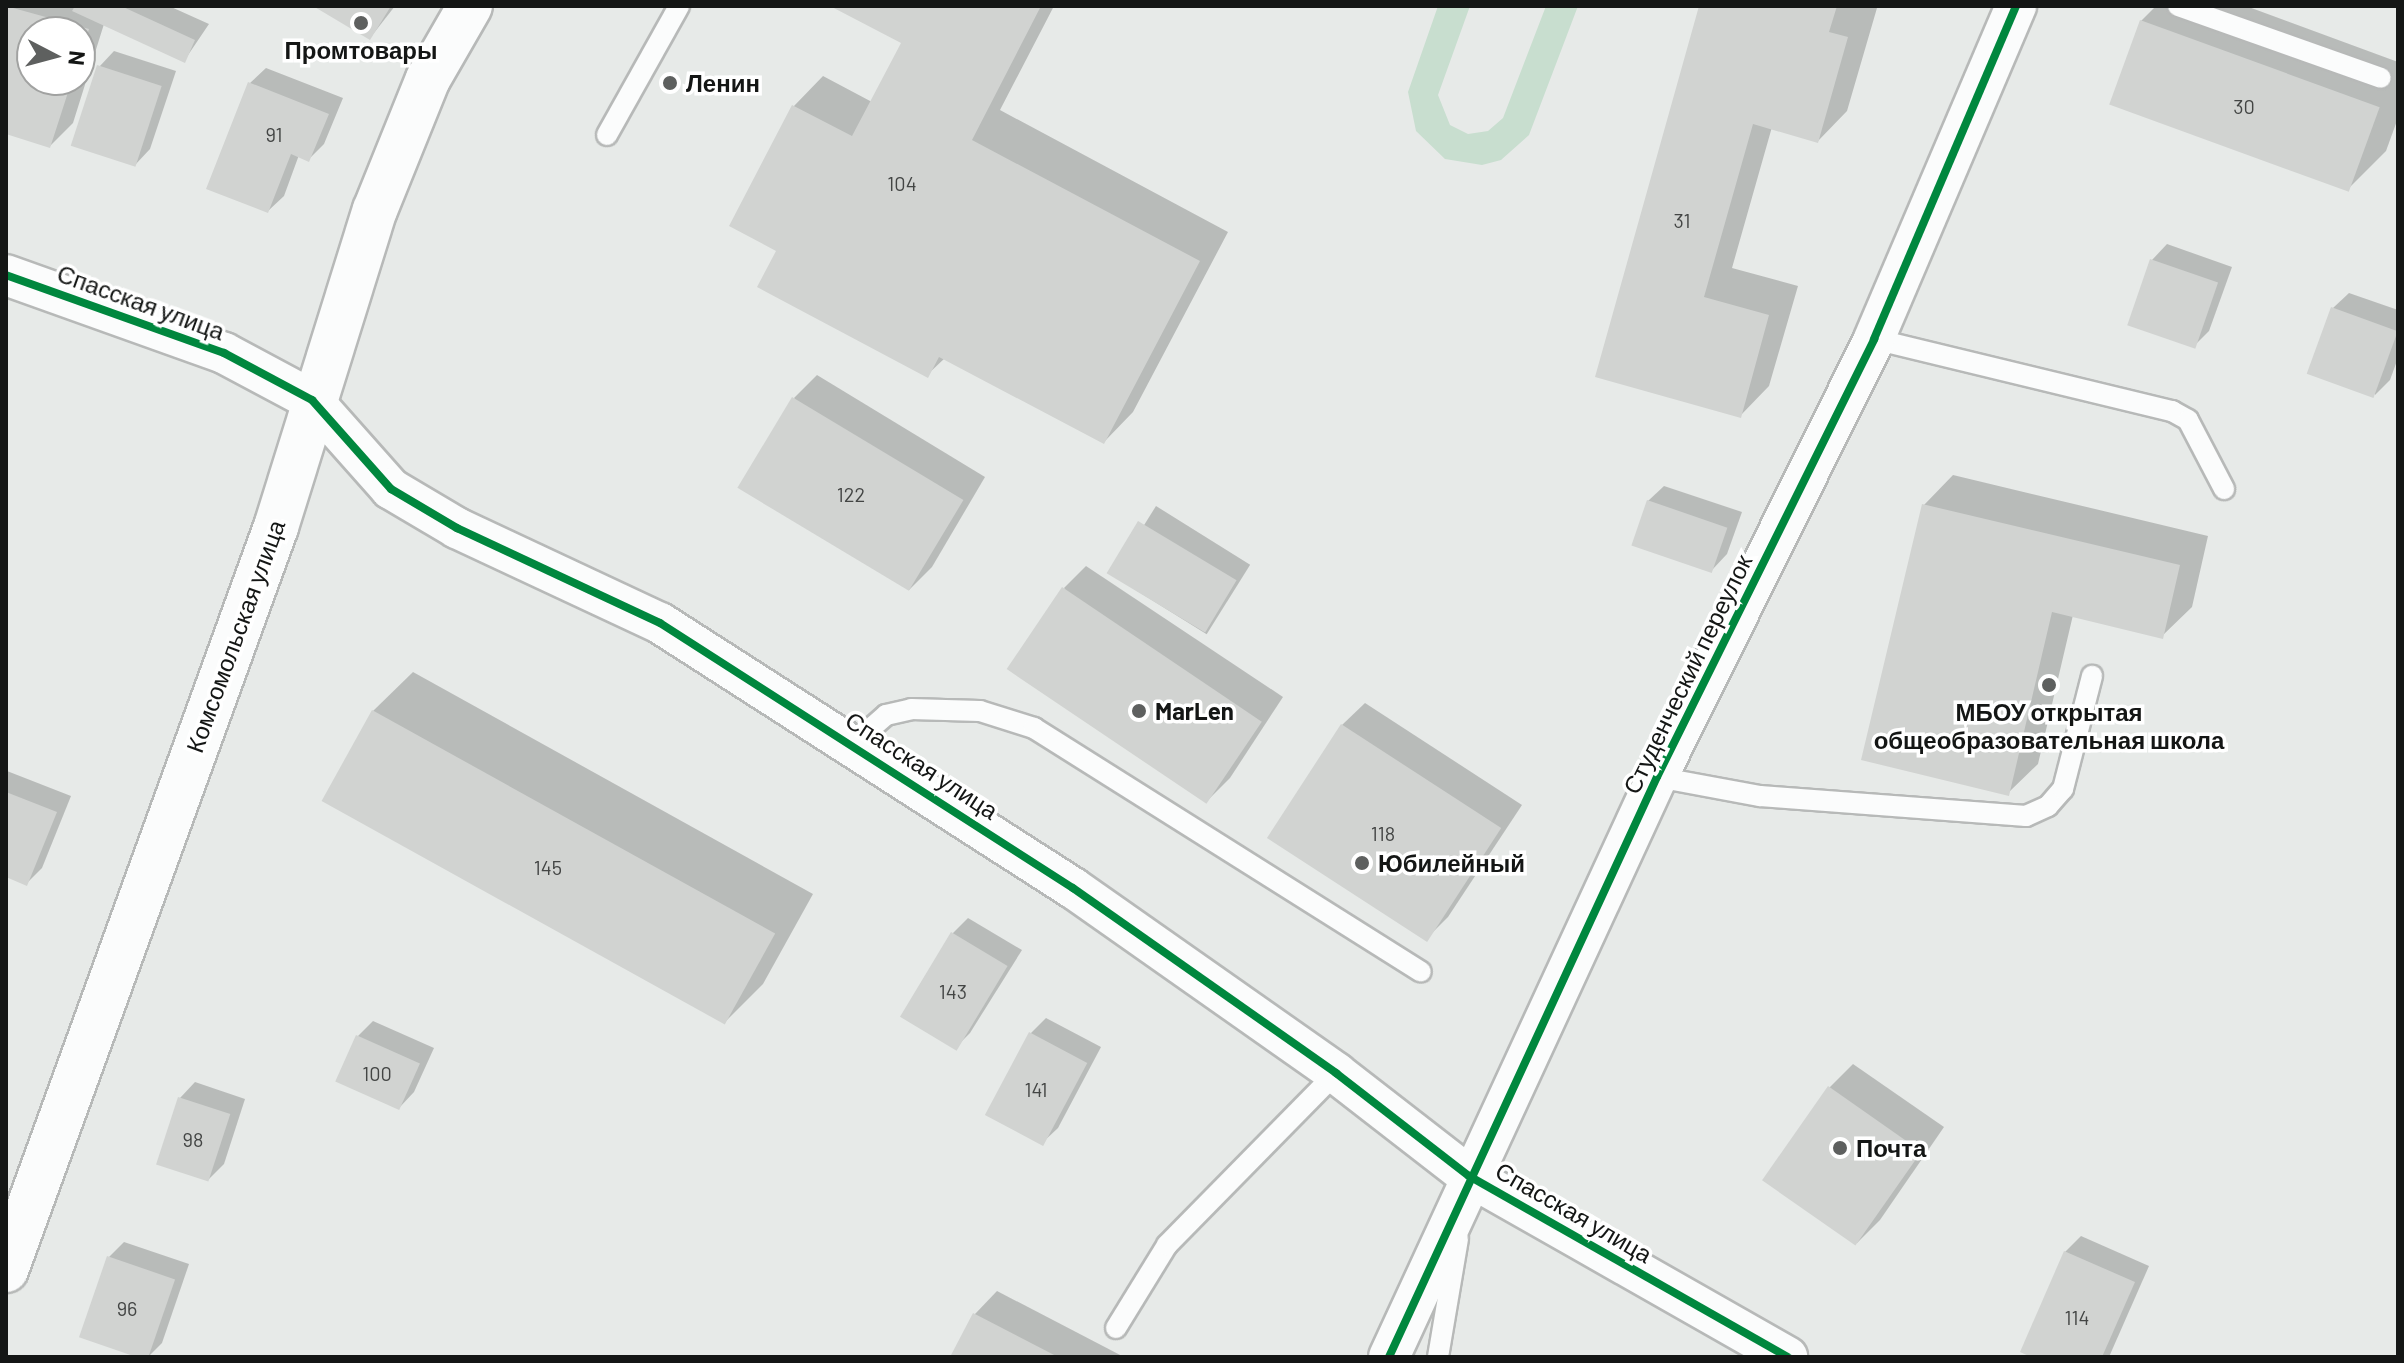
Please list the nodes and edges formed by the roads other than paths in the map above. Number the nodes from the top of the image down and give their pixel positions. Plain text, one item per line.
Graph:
1 (470, 6) edge
2 (679, 6) edge
3 (2016, 6) edge
4 (2178, 6) edge
5 (2381, 78) dead end
6 (607, 135) dead end
7 (6, 275) edge
8 (1874, 339) junction
9 (312, 400) junction
10 (2224, 489) dead end
11 (2092, 676) dead end
12 (853, 744) junction
13 (1657, 777) junction
14 (1421, 972) dead end
15 (1336, 1073) junction
16 (1469, 1176) junction
17 (6, 1270) edge
18 (1116, 1328) dead end
19 (1389, 1357) edge
20 (1438, 1357) edge
21 (1787, 1357) edge

1 - 9 street, Комсомольская улица
2 - 6 lane
3 - 8 street, Студенческий переулок
4 - 5 lane
7 - 9 street, Спасская улица
8 - 10 lane
8 - 13 street, Студенческий переулок
9 - 12 street, Спасская улица
9 - 17 street, Комсомольская улица
11 - 13 lane
12 - 14 lane
12 - 15 street, Спасская улица
13 - 16 street, Студенческий переулок
15 - 16 street, Спасская улица
15 - 18 lane
16 - 19 street, Студенческий переулок
16 - 20 lane
16 - 21 street, Спасская улица

